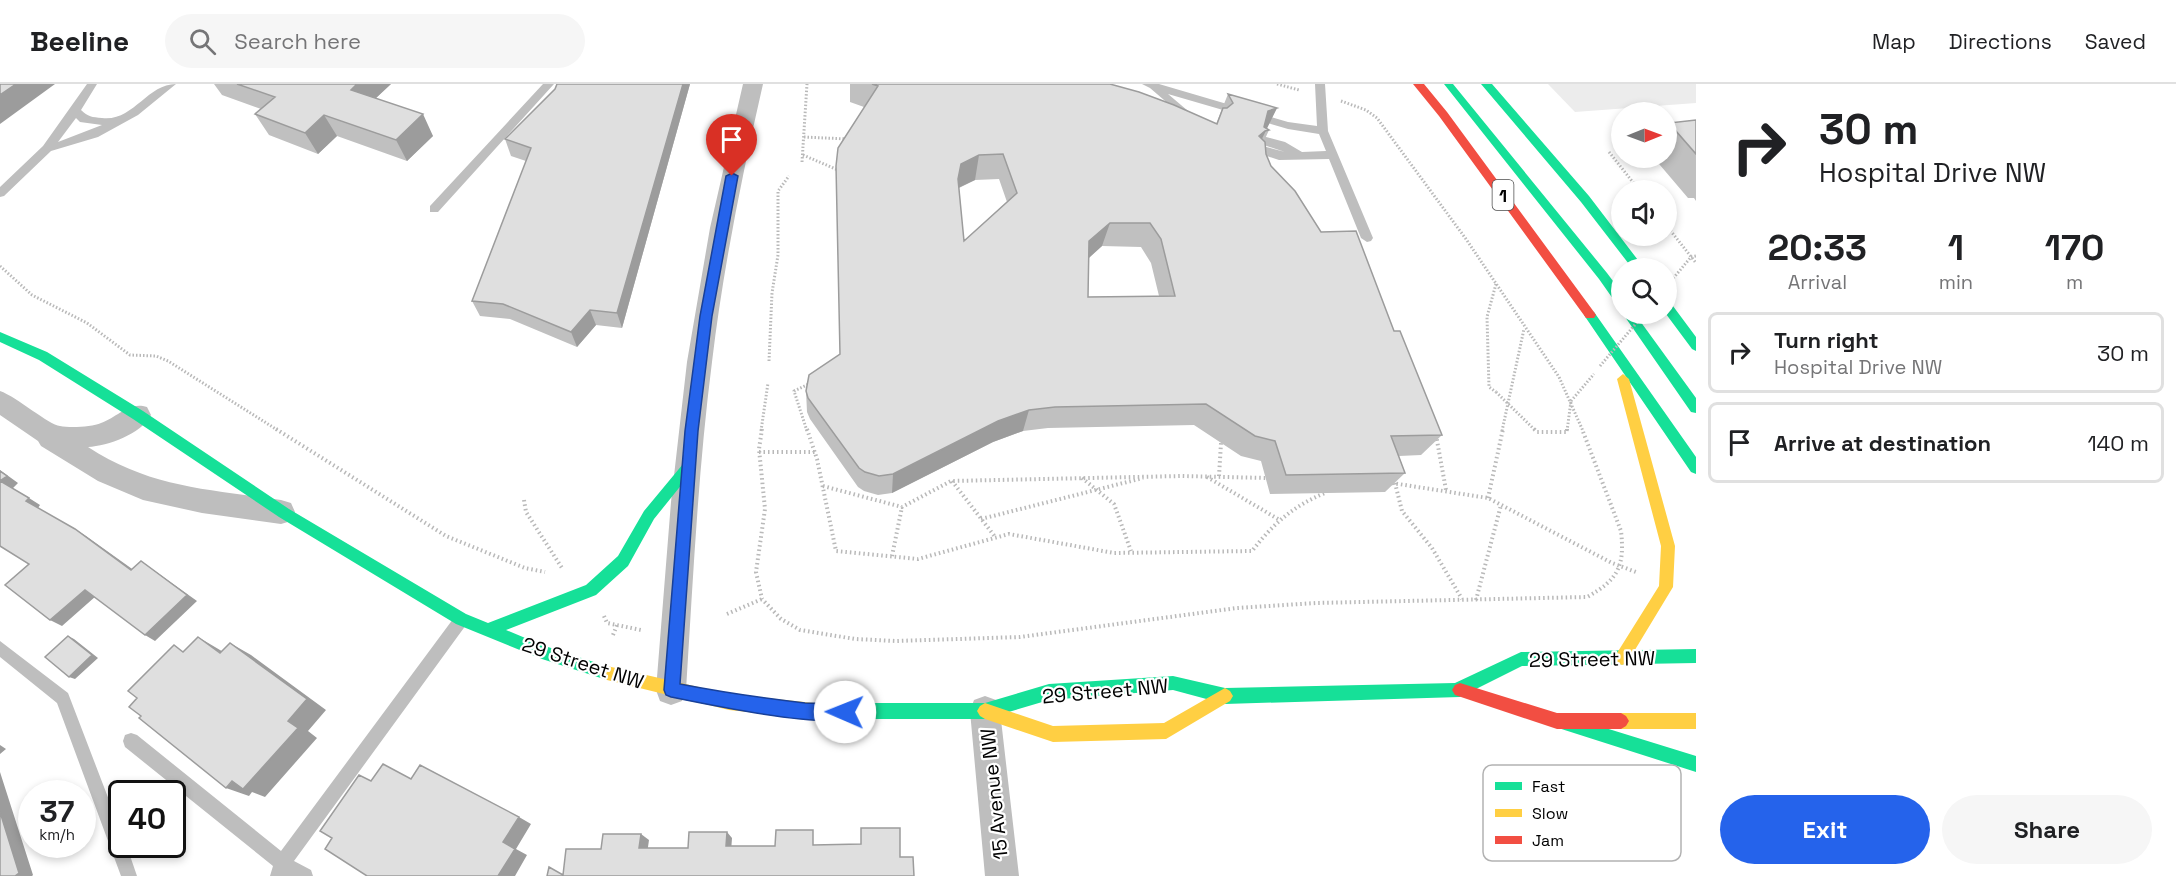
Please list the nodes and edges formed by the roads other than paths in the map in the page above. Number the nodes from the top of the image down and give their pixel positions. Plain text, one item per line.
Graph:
1 (92, 84) edge
2 (171, 84) edge
3 (549, 84) edge
4 (753, 84) edge
5 (1320, 84) edge
6 (1418, 84) edge
7 (1447, 84) edge
8 (1486, 84) edge
9 (1149, 85) edge
10 (75, 111) junction
11 (1195, 121) edge
12 (111, 123) junction
13 (1323, 131) junction
14 (1261, 145) edge
15 (46, 150) junction
16 (1333, 155) junction
17 (1302, 156) junction
18 (1266, 163) edge
19 (1, 192) edge
20 (434, 209) dead end
21 (1367, 238) dead end
22 (1630, 258) edge
23 (1611, 287) edge
24 (1585, 308) junction
25 (1677, 320) edge
26 (1636, 324) edge
27 (0, 337) edge
28 (1696, 346) edge
29 (0, 402) edge
30 (1696, 408) edge
31 (138, 415) junction
32 (50, 438) junction
33 (688, 468) junction
34 (1696, 468) edge
35 (284, 513) junction
36 (461, 619) junction
37 (488, 630) junction
38 (0, 648) edge
39 (1696, 656) edge
40 (1622, 658) junction
41 (1458, 689) junction
42 (671, 690) junction
43 (1225, 696) junction
44 (986, 711) junction
45 (1557, 721) junction
46 (1696, 721) edge
47 (131, 741) edge
48 (1696, 764) edge
49 (280, 870) edge
50 (129, 876) edge
51 (304, 876) edge
52 (1002, 876) edge

1 - 10 lane
2 - 12 lane
3 - 20 lane
4 - 33 street
5 - 13 lane
6 - 24 main road, 1
7 - 23 main road
8 - 22 main road
9 - 11 lane
9 - 13 lane
10 - 12 lane
10 - 15 lane
12 - 15 lane
13 - 16 lane
14 - 17 lane
15 - 19 lane
16 - 17 lane
16 - 21 lane
17 - 18 lane
24 - 34 main road, 1
24 - 40 main road
25 - 28 main road
26 - 30 main road
27 - 31 main road, 29 Street NW
29 - 32 street, 29 Street NW
31 - 32 street
31 - 35 main road, 29 Street NW
32 - 35 street, 29 Street NW
33 - 37 main road
33 - 42 street
35 - 36 main road, 29 Street NW
36 - 37 main road, 29 Street NW
36 - 49 lane
37 - 42 main road, 29 Street NW
38 - 50 lane
39 - 40 main road, 29 Street NW
40 - 41 main road, 29 Street NW
41 - 43 main road, 29 Street NW
41 - 45 main road, 29 Street NW
42 - 44 main road, 29 Street NW
43 - 44 main road, 29 Street NW
43 - 44 main road, 29 Street NW
44 - 52 street, 15 Avenue NW
45 - 46 main road, 29 Street NW
45 - 48 main road
47 - 49 lane
49 - 51 lane

